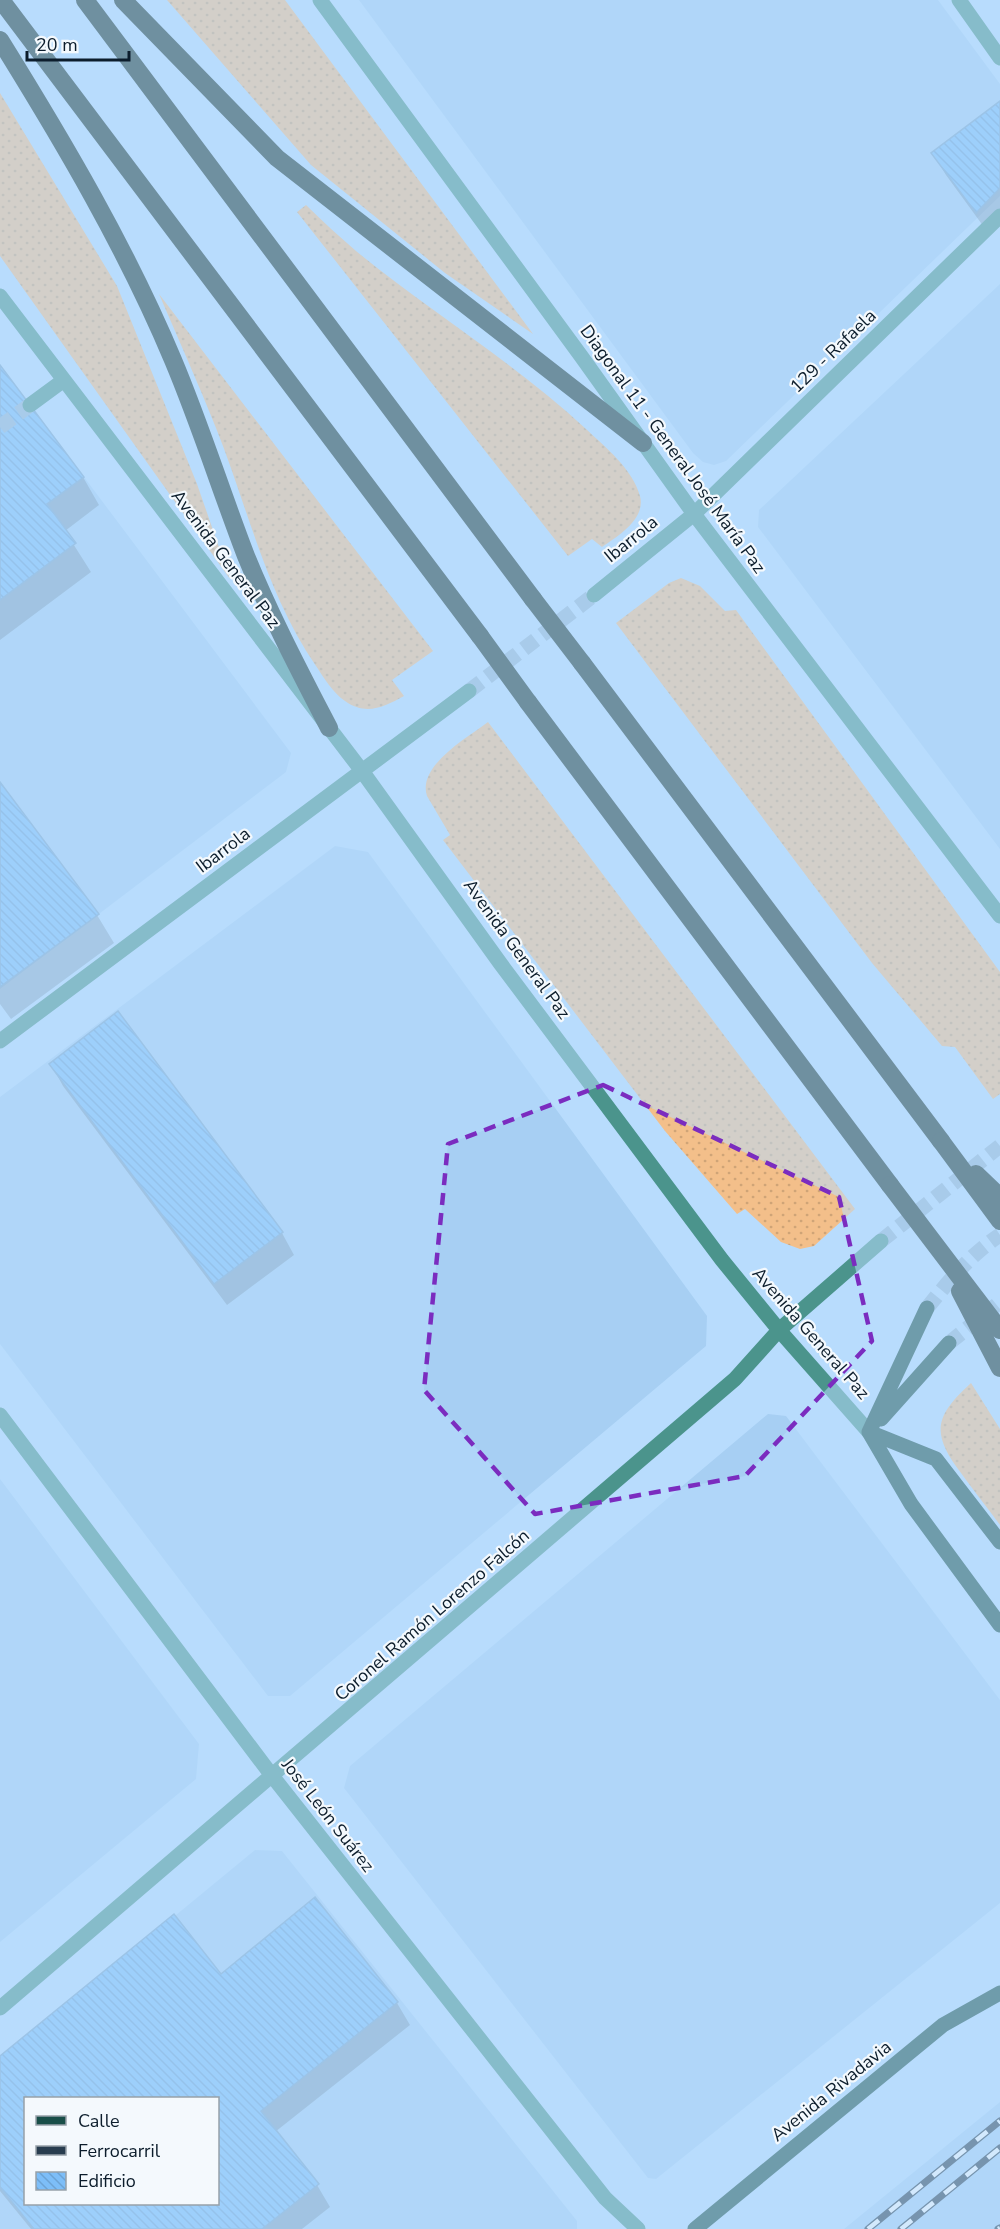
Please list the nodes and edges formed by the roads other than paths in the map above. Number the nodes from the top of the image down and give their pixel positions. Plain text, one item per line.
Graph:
1 (1, 0) edge
2 (85, 0) edge
3 (123, 0) edge
4 (320, 0) edge
5 (959, 0) edge
6 (0, 40) edge
7 (1000, 58) edge
8 (1000, 216) edge
9 (0, 296) edge
10 (64, 380) junction
11 (30, 405) tunnel mouth
12 (643, 443) junction
13 (694, 514) junction
14 (594, 595) tunnel mouth
15 (470, 691) tunnel mouth
16 (329, 728) junction
17 (362, 771) junction
18 (1000, 916) edge
19 (0, 1041) edge
20 (940, 1139) junction
21 (1000, 1197) edge
22 (1000, 1221) edge
23 (881, 1241) tunnel mouth
24 (937, 1247) junction
25 (927, 1308) tunnel mouth
26 (779, 1330) junction
27 (1000, 1330) edge
28 (949, 1343) tunnel mouth
29 (1000, 1368) edge
30 (0, 1415) edge
31 (869, 1432) junction
32 (1000, 1542) edge
33 (1000, 1625) edge
34 (273, 1777) junction
35 (1000, 1993) edge
36 (0, 2008) edge
37 (638, 2229) edge
38 (694, 2229) edge

1 - 24 highway, bridge
2 - 20 highway, bridge
3 - 12 highway
4 - 12 street, Diagonal 11 - General José María Paz
5 - 7 street
6 - 16 highway
8 - 13 street, 129 - Rafaela
9 - 10 street, Avenida General Paz
10 - 11 street
10 - 16 street, Avenida General Paz
12 - 13 street, Diagonal 11 - General José María Paz
13 - 14 street, Ibarrola
13 - 18 street, Diagonal 11 - General José María Paz
15 - 17 street, Ibarrola
16 - 17 street, Avenida General Paz
17 - 19 street, Ibarrola
17 - 26 street, Avenida General Paz
20 - 21 highway, bridge
20 - 22 highway, bridge
23 - 26 street, Coronel Ramón Lorenzo Falcón
24 - 27 highway, bridge
24 - 29 highway, bridge
25 - 31 main road
26 - 31 street, Avenida General Paz
26 - 34 street, Coronel Ramón Lorenzo Falcón
28 - 31 main road
30 - 34 street, José León Suárez
31 - 32 main road
31 - 33 main road, Avenida General Paz
34 - 36 street, Coronel Ramón Lorenzo Falcón
34 - 37 street, José León Suárez
35 - 38 main road, Avenida Rivadavia

